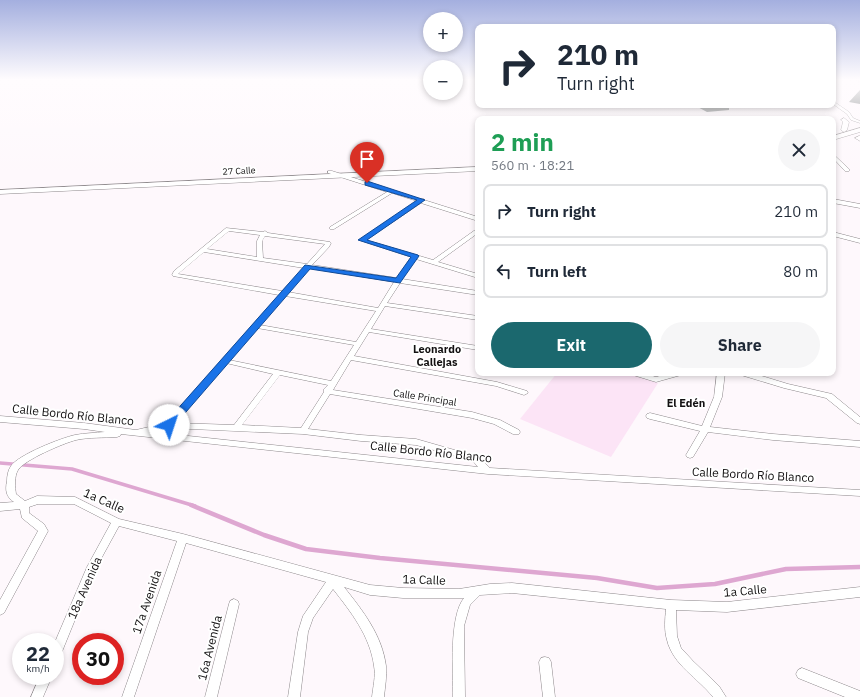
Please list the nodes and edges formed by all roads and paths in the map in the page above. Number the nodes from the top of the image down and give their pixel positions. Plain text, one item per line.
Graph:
1 (845, 112) edge
2 (847, 112) edge
3 (844, 120) junction
4 (860, 124) edge
5 (844, 130) junction
6 (860, 130) edge
7 (836, 132) edge
8 (836, 137) edge
9 (860, 137) edge
10 (860, 140) edge
11 (836, 158) edge
12 (475, 165) edge
13 (475, 169) edge
14 (847, 170) dead end
15 (330, 172) junction
16 (342, 176) junction
17 (114, 182) junction
18 (107, 186) junction
19 (0, 187) edge
20 (392, 191) junction
21 (0, 192) edge
22 (422, 200) junction
23 (836, 202) edge
24 (860, 206) edge
25 (475, 218) edge
26 (332, 228) dead end
27 (475, 232) edge
28 (265, 233) junction
29 (836, 235) edge
30 (860, 241) edge
31 (203, 250) junction
32 (415, 256) junction
33 (260, 259) junction
34 (434, 262) junction
35 (308, 266) junction
36 (475, 274) edge
37 (398, 281) junction
38 (475, 293) edge
39 (283, 294) junction
40 (381, 307) junction
41 (475, 318) edge
42 (255, 326) junction
43 (367, 330) junction
44 (358, 344) junction
45 (475, 348) edge
46 (350, 358) junction
47 (224, 361) junction
48 (278, 372) junction
49 (645, 376) edge
50 (669, 376) edge
51 (721, 376) edge
52 (754, 376) edge
53 (333, 384) junction
54 (328, 391) junction
55 (524, 393) dead end
56 (650, 416) dead end
57 (0, 419) edge
58 (860, 421) edge
59 (169, 425) junction
60 (236, 428) junction
61 (704, 429) junction
62 (304, 430) junction
63 (516, 432) dead end
64 (133, 433) junction
65 (860, 444) edge
66 (690, 456) dead end
67 (488, 471) junction
68 (860, 493) edge
69 (24, 505) junction
70 (0, 507) edge
71 (117, 522) junction
72 (183, 538) junction
73 (333, 581) junction
74 (478, 591) junction
75 (860, 592) edge
76 (234, 604) dead end
77 (671, 605) junction
78 (0, 610) edge
79 (64, 634) edge
80 (545, 662) dead end
81 (802, 674) dead end
82 (42, 685) edge
83 (37, 697) edge
84 (128, 697) edge
85 (211, 697) edge
86 (294, 697) edge
87 (378, 697) edge
88 (459, 697) edge
89 (548, 697) edge
90 (720, 697) edge
91 (860, 697) edge

1 - 3 street
2 - 4 street
3 - 4 street
3 - 5 street
4 - 5 street
5 - 7 street
6 - 8 street
9 - 10 street
11 - 14 street
12 - 15 street, 27 Calle
13 - 16 street, 27 Calle
15 - 16 street
15 - 17 street, 27 Calle
16 - 18 street, 27 Calle
16 - 20 street
17 - 18 street
17 - 19 street, 27 Calle
18 - 21 street, 27 Calle
20 - 22 street
20 - 26 street
22 - 25 street
22 - 32 street
23 - 24 street
27 - 34 street
28 - 31 street
28 - 33 street
28 - 35 street
29 - 30 street
31 - 33 street
31 - 39 street
32 - 34 street
32 - 37 street
33 - 35 street
34 - 36 street
35 - 37 street
35 - 39 street
37 - 38 street
37 - 40 street
39 - 40 street
39 - 42 street
40 - 41 street
40 - 43 street
42 - 44 street
42 - 47 street
43 - 44 street
43 - 45 street
44 - 46 street
46 - 53 street
46 - 55 street
47 - 48 street
47 - 59 street
48 - 53 street
48 - 60 street
49 - 50 street
51 - 61 street
52 - 58 street
53 - 54 street
54 - 62 street
54 - 63 street, Calle Principal
56 - 61 street
57 - 64 street, Calle Bordo Río Blanco
59 - 60 street
59 - 64 street
60 - 62 street
61 - 65 street
61 - 66 street
62 - 67 street
64 - 67 street, Calle Bordo Río Blanco
64 - 69 street
67 - 68 street, Calle Bordo Río Blanco
69 - 70 street, 1a Calle
69 - 71 street, 1a Calle
69 - 78 street
71 - 72 street, 1a Calle
71 - 79 street, 18a Avenida
72 - 73 street, 1a Calle
72 - 84 street, 17a Avenida
73 - 74 street, 1a Calle
73 - 86 street
73 - 87 street
74 - 77 street, 1a Calle
74 - 88 street
75 - 77 street, 1a Calle
76 - 85 street, 16a Avenida
77 - 90 street
80 - 89 street
81 - 91 street
82 - 83 street

